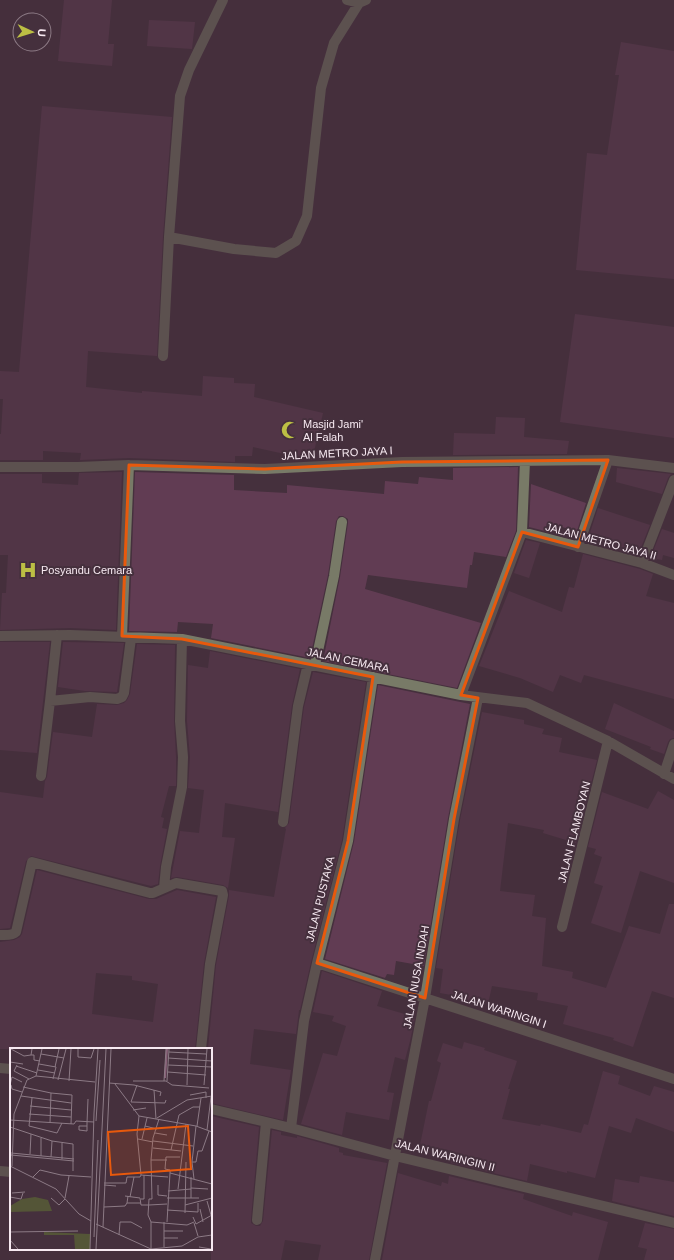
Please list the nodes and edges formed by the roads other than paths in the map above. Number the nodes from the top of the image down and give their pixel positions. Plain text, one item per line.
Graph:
1 (223, 0) edge
2 (347, 0) edge
3 (362, 1) edge
4 (169, 237) junction
5 (162, 356) dead end
6 (608, 460) junction
7 (525, 461) junction
8 (129, 465) junction
9 (0, 467) edge
10 (674, 468) edge
11 (674, 480) edge
12 (342, 522) dead end
13 (522, 532) junction
14 (578, 547) junction
15 (642, 563) junction
16 (674, 575) edge
17 (57, 635) junction
18 (0, 636) edge
19 (126, 637) junction
20 (182, 639) junction
21 (311, 664) junction
22 (373, 677) junction
23 (461, 696) junction
24 (478, 698) junction
25 (50, 701) junction
26 (608, 741) junction
27 (674, 744) edge
28 (664, 774) junction
29 (41, 776) dead end
30 (674, 779) edge
31 (283, 822) dead end
32 (164, 888) junction
33 (562, 927) dead end
34 (0, 935) edge
35 (317, 963) junction
36 (426, 998) junction
37 (201, 1048) edge
38 (0, 1068) edge
39 (10, 1069) edge
40 (674, 1079) edge
41 (212, 1109) edge
42 (266, 1122) junction
43 (291, 1128) junction
44 (395, 1156) junction
45 (0, 1171) edge
46 (10, 1172) edge
47 (257, 1220) dead end
48 (674, 1223) edge
49 (374, 1260) edge

1 - 4 street
2 - 3 street
3 - 4 street
4 - 5 street
6 - 7 street, JALAN METRO JAYA I
6 - 10 street, JALAN METRO JAYA I
6 - 14 street
7 - 8 street, JALAN METRO JAYA I
7 - 13 street
8 - 9 street, JALAN METRO JAYA I
8 - 19 street
11 - 15 street
12 - 21 street
13 - 14 street, JALAN METRO JAYA II
13 - 23 street
14 - 15 street, JALAN METRO JAYA II
15 - 16 street, JALAN METRO JAYA II
17 - 18 street, JALAN CEMARA
17 - 19 street, JALAN CEMARA
17 - 25 street
19 - 20 street, JALAN CEMARA
19 - 25 street
20 - 21 street, JALAN CEMARA
20 - 32 street
21 - 22 street, JALAN CEMARA
21 - 31 street
22 - 23 street, JALAN CEMARA
22 - 35 street, JALAN PUSTAKA
23 - 24 street, JALAN CEMARA
24 - 26 street, JALAN CEMARA
24 - 36 street, JALAN NUSA INDAH
25 - 29 street
26 - 28 street, JALAN CEMARA
26 - 33 street, JALAN FLAMBOYAN
27 - 28 street
28 - 30 street, JALAN CEMARA
32 - 34 street
32 - 37 street
35 - 36 street, JALAN WARINGIN I
35 - 43 street, JALAN PUSTAKA
36 - 40 street, JALAN WARINGIN I
36 - 44 street, JALAN NUSA INDAH
38 - 39 street
41 - 42 street, JALAN WARINGIN II
42 - 43 street, JALAN WARINGIN II
42 - 47 street
43 - 44 street, JALAN WARINGIN II
44 - 48 street, JALAN WARINGIN II
44 - 49 street, JALAN NUSA INDAH
45 - 46 street

